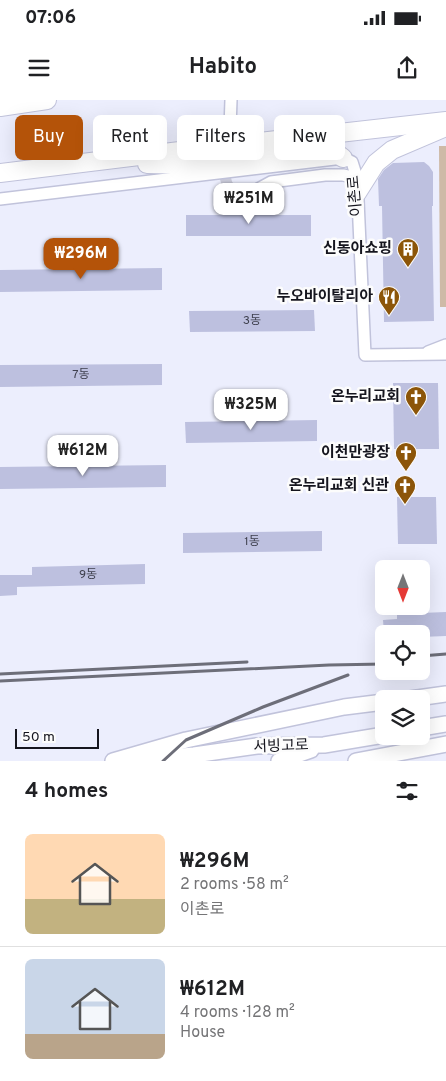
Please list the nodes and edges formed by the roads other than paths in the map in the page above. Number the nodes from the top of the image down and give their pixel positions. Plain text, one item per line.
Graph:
1 (47, 100) edge
2 (231, 100) edge
3 (0, 107) edge
4 (230, 115) tunnel mouth
5 (446, 121) edge
6 (446, 127) edge
7 (274, 155) edge
8 (345, 158) edge
9 (327, 160) edge
10 (81, 163) junction
11 (0, 173) edge
12 (357, 185) junction
13 (250, 193) tunnel mouth
14 (0, 199) edge
15 (446, 345) edge
16 (446, 354) edge
17 (420, 355) junction
18 (446, 360) edge
19 (446, 694) edge
20 (430, 696) edge
21 (375, 703) edge
22 (446, 724) edge
23 (430, 727) edge
24 (375, 736) edge
25 (446, 744) edge
26 (324, 745) junction
27 (146, 760) edge
28 (113, 761) edge
29 (119, 761) edge
30 (279, 761) edge
31 (356, 761) edge

1 - 3 highway
2 - 4 street
5 - 10 highway
6 - 12 highway
7 - 10 highway
8 - 12 street, 이촌로
9 - 14 street, 이촌로
10 - 11 highway
12 - 13 street
12 - 17 street, 이촌로
15 - 17 street
16 - 17 street, 이촌로
17 - 18 street
19 - 20 main road
21 - 28 main road
22 - 23 main road
24 - 26 main road, 서빙고로
25 - 31 main road
26 - 27 main road, 서빙고로
26 - 30 main road, 서빙고로
27 - 29 main road, 서빙고로

